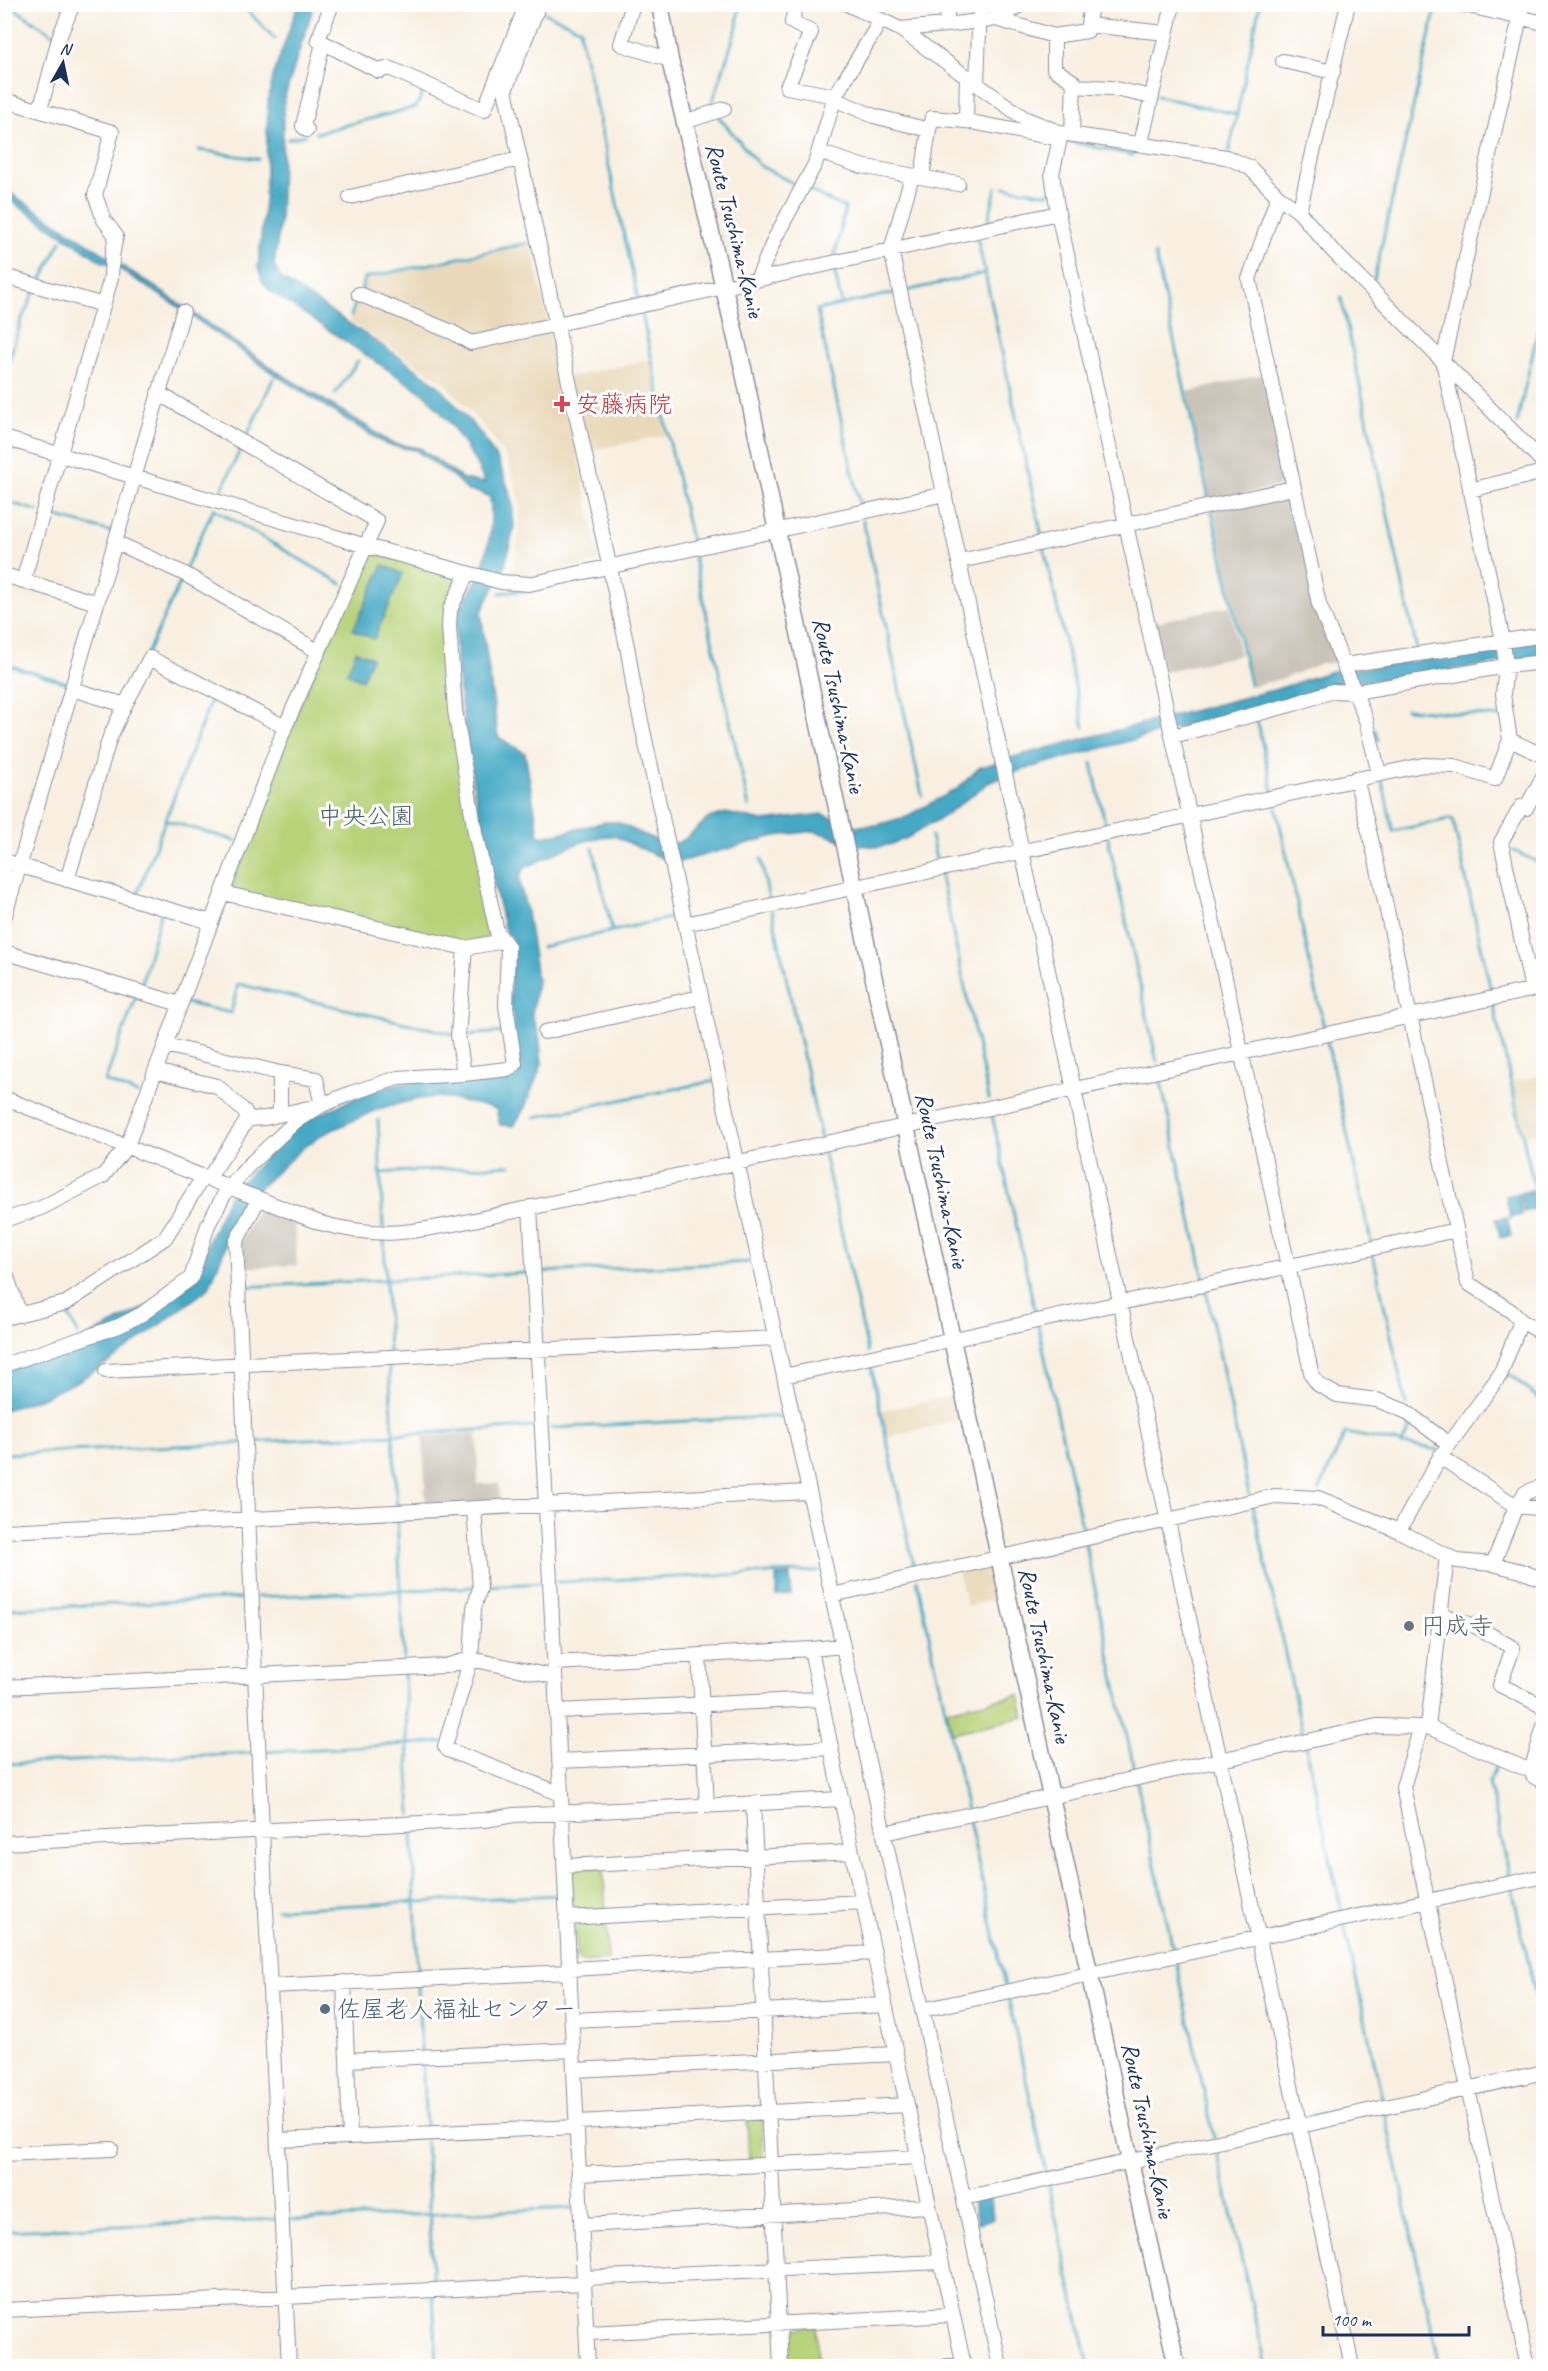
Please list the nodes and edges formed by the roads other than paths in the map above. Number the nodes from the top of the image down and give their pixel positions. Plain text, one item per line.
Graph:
1 (73, 4) edge
2 (332, 4) edge
3 (527, 4) edge
4 (539, 4) edge
5 (633, 4) edge
6 (660, 4) edge
7 (796, 4) edge
8 (847, 4) edge
9 (948, 4) edge
10 (980, 4) edge
11 (1022, 4) edge
12 (1091, 4) edge
13 (1173, 4) edge
14 (1348, 4) edge
15 (1460, 4) edge
16 (1522, 11) edge
17 (879, 14) edge
18 (996, 19) junction
19 (979, 22) junction
20 (1544, 23) edge
21 (946, 25) junction
22 (1088, 25) junction
23 (900, 29) junction
24 (1166, 33) junction
25 (1054, 36) junction
26 (323, 43) junction
27 (670, 60) junction
28 (1283, 61) dead end
29 (1332, 72) junction
30 (972, 80) junction
31 (1074, 86) junction
32 (834, 97) junction
33 (1152, 97) junction
34 (4, 100) edge
35 (724, 109) dead end
36 (40, 110) junction
37 (966, 121) junction
38 (684, 122) junction
39 (307, 130) dead end
40 (930, 130) junction
41 (1064, 136) junction
42 (1141, 143) junction
43 (819, 152) junction
44 (520, 159) junction
45 (917, 176) junction
46 (958, 184) dead end
47 (350, 196) dead end
48 (1278, 196) junction
49 (1299, 212) junction
50 (1058, 213) junction
51 (891, 250) junction
52 (4, 276) edge
53 (758, 278) junction
54 (724, 287) junction
55 (359, 294) dead end
56 (103, 305) junction
57 (183, 312) dead end
58 (556, 323) junction
59 (1443, 361) junction
60 (158, 393) junction
61 (4, 438) edge
62 (60, 454) junction
63 (1544, 463) edge
64 (1544, 472) edge
65 (134, 476) junction
66 (1293, 488) junction
67 (1470, 490) junction
68 (945, 494) junction
69 (1127, 524) junction
70 (777, 531) junction
71 (115, 542) junction
72 (366, 546) junction
73 (960, 561) junction
74 (605, 568) junction
75 (4, 575) edge
76 (471, 575) junction
77 (23, 581) junction
78 (97, 603) junction
79 (1544, 635) edge
80 (1503, 641) junction
81 (319, 652) junction
82 (1544, 662) edge
83 (1345, 666) junction
84 (1506, 666) junction
85 (72, 689) junction
86 (1355, 690) junction
87 (125, 705) junction
88 (285, 727) junction
89 (1173, 735) junction
90 (1510, 740) junction
91 (1544, 756) edge
92 (1378, 774) junction
93 (1544, 775) edge
94 (1356, 778) junction
95 (1190, 814) junction
96 (1023, 850) junction
97 (4, 861) edge
98 (21, 866) junction
99 (67, 880) junction
100 (854, 888) junction
101 (222, 893) junction
102 (4, 918) edge
103 (211, 921) junction
104 (685, 924) junction
105 (504, 941) junction
106 (465, 948) junction
107 (4, 952) edge
108 (1538, 988) edge
109 (700, 997) junction
110 (180, 1004) junction
111 (1408, 1016) junction
112 (545, 1032) dead end
113 (165, 1045) junction
114 (1242, 1053) junction
115 (155, 1071) junction
116 (280, 1073) junction
117 (464, 1074) junction
118 (1074, 1089) junction
119 (4, 1098) edge
120 (322, 1105) junction
121 (280, 1114) junction
122 (248, 1119) junction
123 (906, 1126) junction
124 (127, 1146) junction
125 (737, 1162) junction
126 (206, 1178) junction
127 (230, 1188) junction
128 (257, 1199) junction
129 (530, 1208) junction
130 (4, 1220) edge
131 (1456, 1230) junction
132 (1288, 1266) junction
133 (4, 1269) edge
134 (1120, 1302) junction
135 (20, 1315) junction
136 (4, 1318) edge
137 (1521, 1322) junction
138 (1544, 1334) edge
139 (772, 1338) junction
140 (952, 1339) junction
141 (539, 1350) junction
142 (241, 1364) junction
143 (4, 1365) edge
144 (106, 1371) dead end
145 (784, 1376) junction
146 (1449, 1444) junction
147 (1440, 1456) junction
148 (1544, 1485) edge
149 (805, 1492) junction
150 (546, 1505) junction
151 (1516, 1506) junction
152 (1537, 1508) dead end
153 (474, 1509) junction
154 (248, 1519) junction
155 (1168, 1520) junction
156 (4, 1531) edge
157 (1399, 1532) junction
158 (1447, 1556) junction
159 (999, 1558) junction
160 (1493, 1564) junction
161 (1544, 1580) edge
162 (832, 1594) junction
163 (1441, 1614) junction
164 (840, 1647) junction
165 (811, 1649) junction
166 (699, 1655) junction
167 (471, 1659) junction
168 (554, 1670) junction
169 (256, 1675) junction
170 (4, 1687) edge
171 (820, 1699) junction
172 (701, 1705) junction
173 (1544, 1707) edge
174 (557, 1711) junction
175 (1544, 1726) edge
176 (1425, 1727) junction
177 (832, 1748) junction
178 (704, 1754) junction
179 (1220, 1759) junction
180 (559, 1761) junction
181 (1531, 1771) junction
182 (1544, 1782) edge
183 (561, 1794) junction
184 (1051, 1797) junction
185 (842, 1799) junction
186 (753, 1804) junction
187 (707, 1806) junction
188 (562, 1813) junction
189 (262, 1831) junction
190 (884, 1833) junction
191 (4, 1843) edge
192 (852, 1852) junction
193 (756, 1856) junction
194 (564, 1866) junction
195 (1544, 1876) edge
196 (1427, 1901) junction
197 (862, 1902) junction
198 (758, 1906) junction
199 (566, 1918) junction
200 (1259, 1936) junction
201 (874, 1953) junction
202 (761, 1958) junction
203 (569, 1970) junction
204 (1089, 1974) junction
205 (344, 1982) junction
206 (270, 1986) junction
207 (885, 2005) junction
208 (764, 2010) junction
209 (922, 2010) junction
210 (572, 2020) junction
211 (573, 2050) junction
212 (896, 2055) junction
213 (347, 2060) junction
214 (766, 2060) junction
215 (574, 2070) junction
216 (1544, 2072) edge
217 (1466, 2084) junction
218 (907, 2105) junction
219 (768, 2112) junction
220 (1299, 2122) junction
221 (577, 2125) junction
222 (350, 2137) junction
223 (279, 2140) junction
224 (111, 2149) dead end
225 (4, 2154) edge
226 (919, 2157) junction
227 (1130, 2161) junction
228 (771, 2164) junction
229 (579, 2174) junction
230 (964, 2198) junction
231 (929, 2206) junction
232 (773, 2214) junction
233 (582, 2225) junction
234 (941, 2262) junction
235 (776, 2268) junction
236 (584, 2281) junction
237 (286, 2297) junction
238 (4, 2310) edge
239 (953, 2315) junction
240 (779, 2323) junction
241 (587, 2333) junction
242 (964, 2366) edge
243 (289, 2367) edge
244 (588, 2367) edge
245 (781, 2367) edge
246 (947, 2367) edge
247 (1000, 2367) edge
248 (1177, 2367) edge
249 (1352, 2367) edge
250 (1528, 2367) edge

1 - 36 street
2 - 26 street
3 - 26 street
4 - 44 street
5 - 27 street
6 - 27 main road, Route Tsushima-Kanie
7 - 32 street
8 - 17 street
9 - 21 street
10 - 19 street
11 - 18 street
12 - 22 street
13 - 24 street
14 - 29 street
15 - 16 street
16 - 20 street
16 - 59 street
17 - 23 street
17 - 32 street
18 - 19 street
18 - 25 street
19 - 21 street
19 - 30 street
21 - 23 street
22 - 24 street
22 - 25 street
23 - 30 street
24 - 33 street
25 - 31 street
26 - 39 street
27 - 38 main road, Route Tsushima-Kanie
28 - 29 street
29 - 49 street
30 - 37 street
30 - 41 street
31 - 33 street
31 - 41 street
32 - 40 street
32 - 43 street
33 - 42 street
34 - 36 street
35 - 38 street
36 - 56 street
37 - 40 street
37 - 41 street
38 - 54 main road, Route Tsushima-Kanie
40 - 45 street
41 - 42 street
41 - 50 street
42 - 48 street
43 - 45 street
43 - 53 street
44 - 47 street
44 - 58 street
45 - 46 street
45 - 51 street
48 - 49 street
48 - 66 street
49 - 59 street
50 - 51 street
50 - 69 street
51 - 53 street
51 - 68 street
52 - 56 street
53 - 54 street
54 - 58 street
54 - 70 main road, Route Tsushima-Kanie
55 - 58 street
56 - 62 street
57 - 60 street
58 - 74 street
59 - 63 street
59 - 67 street
60 - 65 street
60 - 72 street
61 - 62 street
62 - 65 street
62 - 77 street
64 - 67 street
65 - 71 street
65 - 72 street
66 - 69 street
66 - 83 street
67 - 80 street
68 - 70 street
68 - 73 street
69 - 73 street
69 - 89 street
70 - 74 street
70 - 100 main road, Route Tsushima-Kanie
71 - 78 street
71 - 81 street
72 - 76 street
72 - 81 street
73 - 96 street
74 - 76 street
74 - 104 street
75 - 77 street
76 - 105 street
77 - 78 street
78 - 85 street
79 - 80 street
80 - 83 street
80 - 84 street
81 - 88 street
82 - 84 street
83 - 86 street
84 - 86 street
84 - 90 street
85 - 87 street
85 - 98 street
86 - 89 street
86 - 92 street
87 - 88 street
87 - 99 street
88 - 101 street
89 - 95 street
90 - 91 street
90 - 92 street
92 - 94 street
93 - 108 street
94 - 95 street
94 - 111 street
95 - 96 street
95 - 114 street
96 - 100 street
96 - 118 street
97 - 98 street
98 - 99 street
98 - 102 street
99 - 103 street
100 - 104 street
100 - 123 main road, Route Tsushima-Kanie
101 - 103 street
101 - 106 street
103 - 110 street
104 - 109 street
105 - 106 street
105 - 117 street
106 - 117 street
107 - 110 street
108 - 111 street
109 - 112 street
109 - 125 street
110 - 113 street
111 - 114 street
111 - 131 street
113 - 115 street
113 - 116 street
114 - 118 street
114 - 132 street
115 - 122 street
115 - 124 street
116 - 120 street
116 - 121 street
117 - 120 street
118 - 123 street
118 - 134 street
119 - 124 street
120 - 121 street
120 - 127 street
121 - 122 street
122 - 126 street
123 - 125 street
123 - 140 main road, Route Tsushima-Kanie
124 - 126 street
124 - 130 street
125 - 129 street
125 - 139 street
126 - 127 street
126 - 135 street
127 - 128 street
127 - 143 street
128 - 129 street
128 - 142 street
129 - 141 street
131 - 132 street
131 - 137 street
132 - 134 street
132 - 146 street
133 - 135 street
134 - 140 street
134 - 155 street
135 - 136 street
137 - 138 street
137 - 146 street
139 - 141 street
139 - 145 street
140 - 145 street
140 - 159 main road, Route Tsushima-Kanie
141 - 142 street
141 - 150 street
142 - 144 street
142 - 154 street
145 - 149 street
146 - 147 street
147 - 151 street
147 - 157 street
148 - 151 street
149 - 150 street
149 - 162 street
150 - 153 street
150 - 168 street
151 - 152 street
151 - 160 street
153 - 154 street
153 - 167 street
154 - 156 street
154 - 169 street
155 - 157 street
155 - 159 street
155 - 179 street
157 - 158 street
158 - 160 street
158 - 163 street
159 - 162 street
159 - 184 main road, Route Tsushima-Kanie
160 - 161 street
162 - 164 street
163 - 173 street
163 - 176 street
164 - 165 street
164 - 190 street
165 - 166 street
165 - 171 street
166 - 168 street
166 - 172 street
167 - 168 street
167 - 169 street
167 - 183 street
168 - 174 street
169 - 170 street
169 - 189 street
171 - 172 street
171 - 177 street
172 - 174 street
172 - 178 street
174 - 180 street
175 - 181 street
176 - 179 street
176 - 181 street
176 - 196 street
177 - 178 street
177 - 185 street
178 - 180 street
178 - 187 street
179 - 184 street
179 - 200 street
180 - 183 street
181 - 182 street
183 - 188 street
184 - 190 street
184 - 204 main road, Route Tsushima-Kanie
185 - 186 street
185 - 192 street
186 - 187 street
186 - 193 street
187 - 188 street
188 - 189 street
188 - 194 street
189 - 191 street
189 - 206 street
190 - 209 street
192 - 193 street
192 - 197 street
193 - 194 street
193 - 198 street
194 - 199 street
195 - 196 street
196 - 200 street
196 - 217 street
197 - 198 street
197 - 201 street
198 - 199 street
198 - 202 street
199 - 203 street
200 - 204 street
200 - 220 street
201 - 202 street
201 - 207 street
202 - 203 street
202 - 208 street
203 - 205 street
203 - 210 street
204 - 209 street
204 - 227 main road, Route Tsushima-Kanie
205 - 206 street
205 - 213 street
206 - 223 street
207 - 208 street
207 - 212 street
208 - 210 street
208 - 214 street
209 - 230 street
210 - 211 street
211 - 213 street
211 - 215 street
212 - 214 street
212 - 218 street
213 - 222 street
214 - 215 street
214 - 219 street
215 - 221 street
216 - 217 street
217 - 220 street
217 - 250 street
218 - 219 street
218 - 226 street
219 - 221 street
219 - 228 street
220 - 227 street
220 - 249 street
221 - 222 street
221 - 229 street
222 - 223 street
223 - 237 street
224 - 225 street
226 - 228 street
226 - 231 street
227 - 230 street
227 - 248 main road, Route Tsushima-Kanie
228 - 229 street
228 - 232 street
229 - 233 street
230 - 247 street
231 - 232 street
231 - 234 street
232 - 233 street
232 - 235 street
233 - 236 street
234 - 235 street
234 - 239 street
235 - 236 street
235 - 240 street
236 - 237 street
236 - 241 street
237 - 238 street
237 - 243 street
239 - 240 street
239 - 242 street
240 - 241 street
240 - 245 street
241 - 244 street
242 - 246 street

